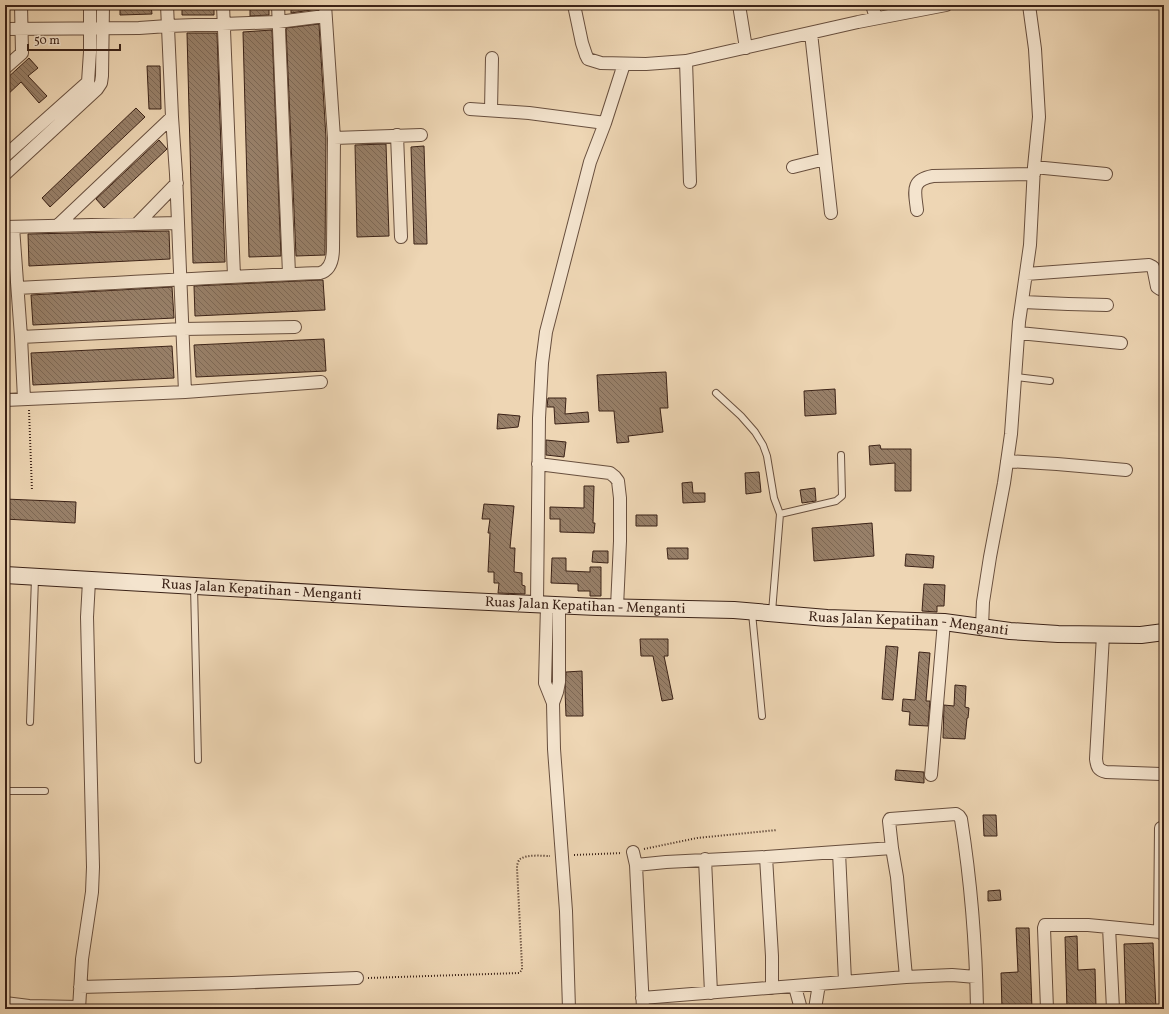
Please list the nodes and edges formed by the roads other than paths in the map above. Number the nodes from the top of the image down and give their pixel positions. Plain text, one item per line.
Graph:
1 (21, 5) edge
2 (90, 5) edge
3 (103, 5) edge
4 (167, 5) edge
5 (223, 5) edge
6 (278, 5) edge
7 (574, 5) edge
8 (739, 5) edge
9 (872, 5) edge
10 (946, 5) edge
11 (1029, 5) edge
12 (325, 11) edge
13 (876, 18) junction
14 (278, 22) junction
15 (223, 24) junction
16 (168, 26) junction
17 (5, 29) edge
18 (21, 29) junction
19 (90, 29) junction
20 (104, 29) junction
21 (811, 33) junction
22 (746, 48) junction
23 (492, 58) dead end
24 (686, 61) junction
25 (624, 64) junction
26 (5, 68) edge
27 (470, 109) dead end
28 (491, 110) junction
29 (172, 117) junction
30 (605, 123) junction
31 (397, 135) junction
32 (421, 135) dead end
33 (334, 138) junction
34 (5, 156) edge
35 (826, 159) junction
36 (793, 167) dead end
37 (1034, 171) junction
38 (5, 174) edge
39 (1106, 174) dead end
40 (690, 182) dead end
41 (177, 183) junction
42 (917, 210) dead end
43 (831, 213) dead end
44 (178, 222) junction
45 (138, 223) junction
46 (57, 226) junction
47 (9, 227) edge
48 (401, 237) dead end
49 (289, 274) junction
50 (1026, 274) junction
51 (234, 276) junction
52 (181, 280) junction
53 (18, 288) junction
54 (1164, 288) edge
55 (1023, 302) junction
56 (1107, 305) dead end
57 (296, 327) dead end
58 (183, 329) junction
59 (1019, 333) junction
60 (21, 337) junction
61 (1121, 344) dead end
62 (1016, 378) junction
63 (1050, 381) dead end
64 (321, 382) dead end
65 (186, 392) junction
66 (716, 393) dead end
67 (5, 400) edge
68 (27, 404) junction
69 (841, 455) dead end
70 (1007, 461) junction
71 (538, 464) junction
72 (1126, 470) dead end
73 (780, 514) junction
74 (5, 575) edge
75 (35, 577) junction
76 (89, 581) junction
77 (194, 586) junction
78 (548, 604) junction
79 (617, 607) junction
80 (751, 612) junction
81 (772, 613) junction
82 (944, 622) junction
83 (982, 627) junction
84 (1164, 632) edge
85 (1102, 634) junction
86 (762, 716) dead end
87 (30, 722) dead end
88 (198, 760) dead end
89 (1161, 774) dead end
90 (931, 775) dead end
91 (5, 791) edge
92 (45, 791) dead end
93 (1161, 828) dead end
94 (892, 848) junction
95 (633, 852) road end
96 (838, 852) junction
97 (766, 857) junction
98 (705, 859) junction
99 (636, 865) junction
100 (1109, 927) junction
101 (1162, 934) edge
102 (906, 977) junction
103 (976, 977) junction
104 (357, 978) road end
105 (846, 981) junction
106 (819, 984) junction
107 (80, 987) junction
108 (795, 987) junction
109 (772, 988) junction
110 (711, 993) junction
111 (5, 1003) edge
112 (643, 1003) edge
113 (79, 1008) edge
114 (569, 1009) edge
115 (801, 1009) edge
116 (815, 1009) edge
117 (977, 1009) edge
118 (1047, 1009) edge
119 (1113, 1009) edge

1 - 18 street
2 - 19 street
3 - 20 street
4 - 16 street
5 - 15 street
6 - 14 street
7 - 25 street
8 - 22 street
9 - 13 street
10 - 13 street
11 - 37 street
12 - 14 street
12 - 33 street
13 - 21 street
14 - 15 street
14 - 49 street
15 - 16 street
15 - 51 street
16 - 20 street
16 - 29 street
17 - 18 street
18 - 19 street
18 - 26 street
19 - 20 street
19 - 34 street
20 - 38 street
21 - 22 street
21 - 35 street
22 - 24 street
23 - 28 street
24 - 25 street
24 - 40 street
25 - 30 street
27 - 28 street
28 - 30 street
29 - 41 street
29 - 46 street
30 - 71 street
31 - 32 street
31 - 33 street
31 - 48 street
33 - 49 street
35 - 36 street
35 - 43 street
37 - 39 street
37 - 42 street
37 - 50 street
41 - 44 street
41 - 45 street
44 - 45 street
44 - 52 street
45 - 46 street
46 - 47 street
47 - 53 street
49 - 51 street
50 - 54 street
50 - 55 street
51 - 52 street
52 - 53 street
52 - 58 street
53 - 60 street
55 - 56 street
55 - 59 street
57 - 58 street
58 - 60 street
58 - 65 street
59 - 61 street
59 - 62 street
60 - 68 street
62 - 63 lane
62 - 70 street
64 - 65 street
65 - 68 street
66 - 73 lane
67 - 68 street
69 - 73 lane
70 - 72 street
70 - 83 street
71 - 78 street
71 - 79 street
73 - 81 lane
74 - 75 main road, Ruas Jalan Kepatihan - Menganti
75 - 76 main road, Ruas Jalan Kepatihan - Menganti
75 - 87 lane
76 - 77 main road, Ruas Jalan Kepatihan - Menganti
76 - 107 street
77 - 78 main road, Ruas Jalan Kepatihan - Menganti
77 - 88 lane
78 - 79 main road, Ruas Jalan Kepatihan - Menganti
78 - 114 street
79 - 80 main road, Ruas Jalan Kepatihan - Menganti
80 - 81 main road, Ruas Jalan Kepatihan - Menganti
80 - 86 lane
81 - 82 main road, Ruas Jalan Kepatihan - Menganti
82 - 83 main road, Ruas Jalan Kepatihan - Menganti
82 - 90 street
83 - 85 main road, Ruas Jalan Kepatihan - Menganti
84 - 85 main road, Ruas Jalan Kepatihan - Menganti
85 - 89 street
91 - 92 lane
93 - 101 street
94 - 96 street
94 - 102 street
94 - 103 street
95 - 99 street
96 - 97 street
96 - 105 street
97 - 98 street
97 - 109 street
98 - 99 street
98 - 110 street
99 - 112 street
100 - 101 street
100 - 118 street
100 - 119 street
102 - 103 street
102 - 105 street
103 - 117 street
104 - 107 street
105 - 106 street
106 - 108 street
106 - 116 street
107 - 113 street
108 - 109 street
108 - 115 street
109 - 110 street
110 - 112 street
111 - 113 street

